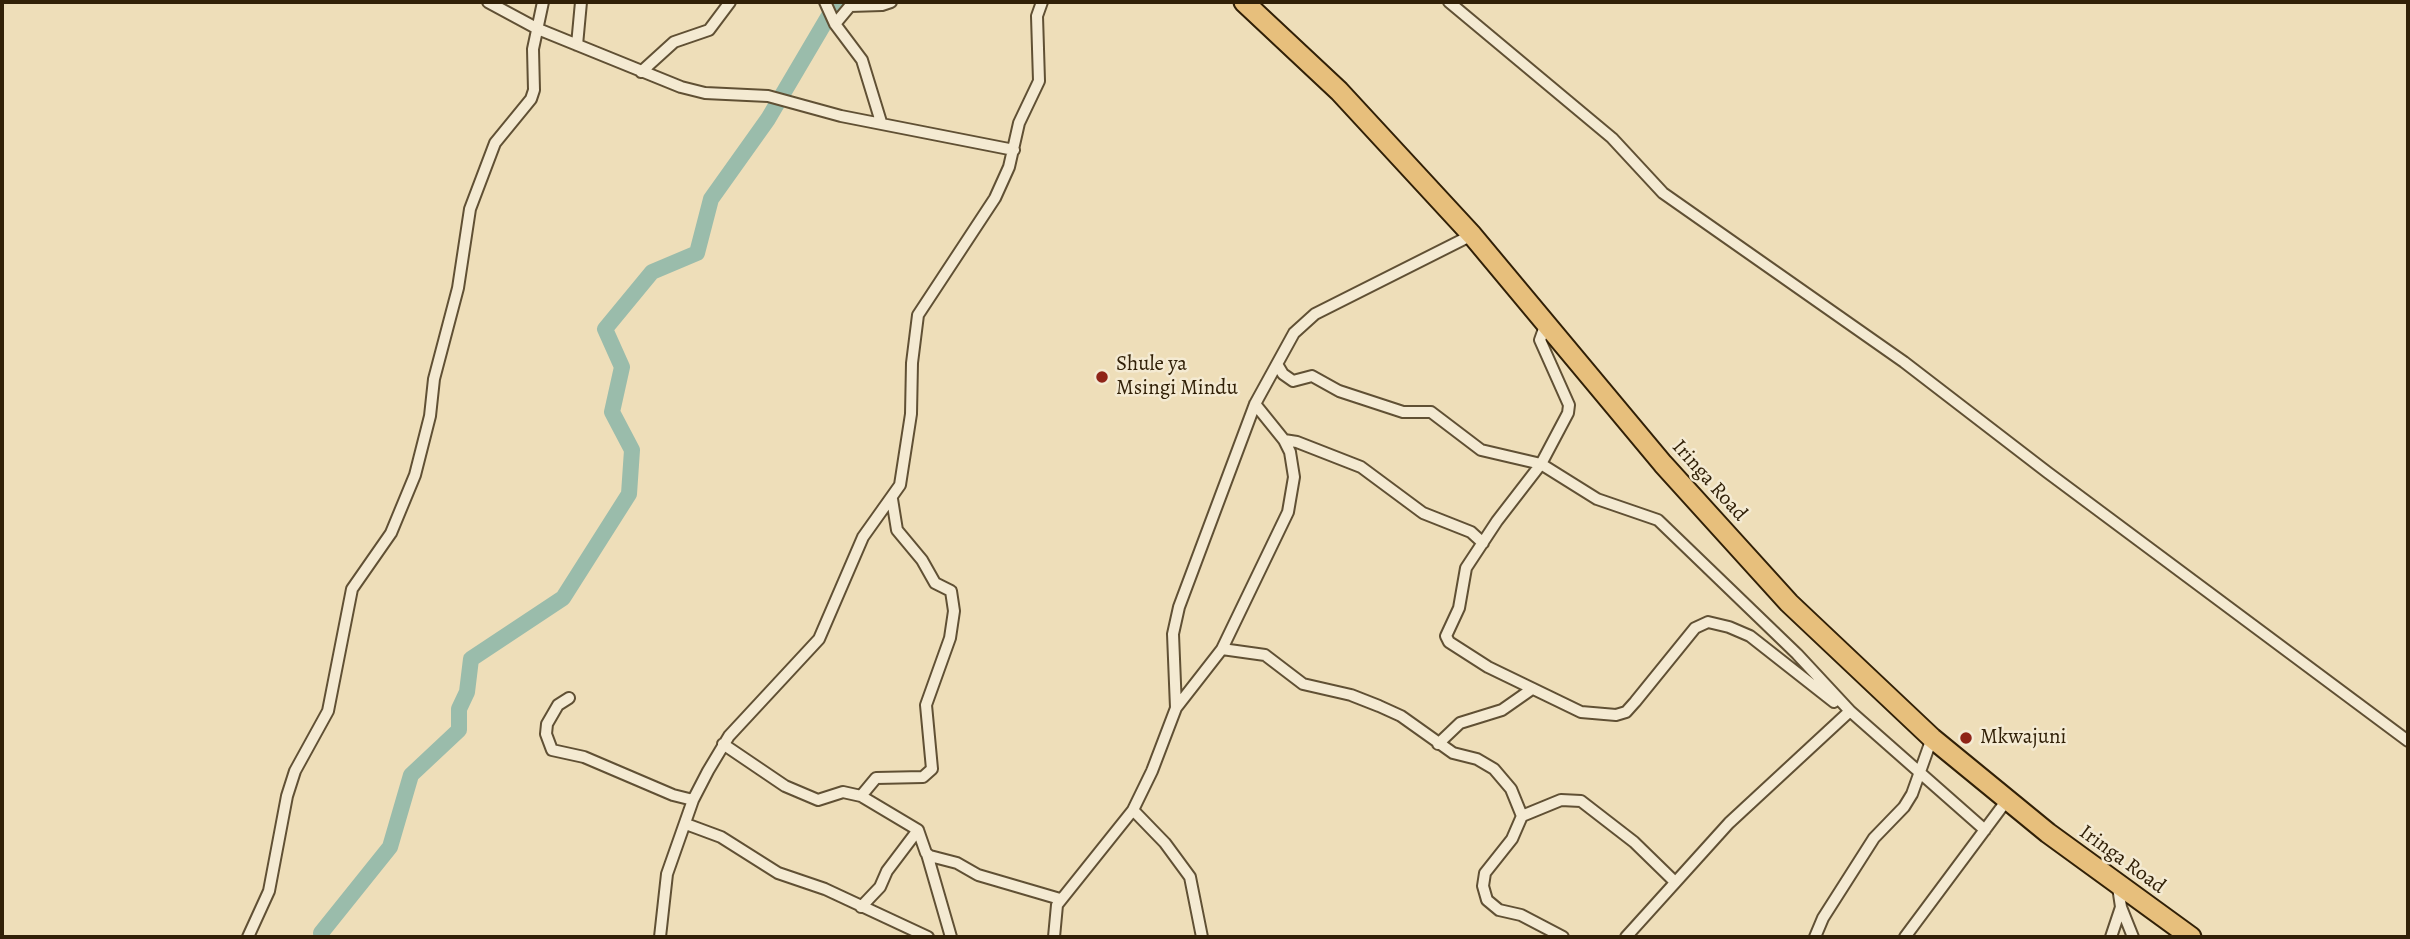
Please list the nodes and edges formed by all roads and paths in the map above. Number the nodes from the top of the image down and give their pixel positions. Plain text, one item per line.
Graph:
1 (488, 2) edge
2 (543, 2) edge
3 (581, 2) edge
4 (730, 2) edge
5 (825, 2) edge
6 (891, 2) edge
7 (1042, 2) edge
8 (1244, 2) edge
9 (1449, 2) edge
10 (835, 24) junction
11 (538, 29) junction
12 (577, 45) junction
13 (641, 72) junction
14 (881, 122) junction
15 (1013, 150) junction
16 (1472, 235) junction
17 (1545, 326) junction
18 (1277, 363) junction
19 (1255, 404) junction
20 (1284, 440) junction
21 (1541, 464) junction
22 (892, 499) junction
23 (1483, 543) junction
24 (1223, 649) junction
25 (1532, 689) junction
26 (569, 698) dead end
27 (1176, 708) junction
28 (1847, 708) junction
29 (1931, 738) junction
30 (2408, 741) edge
31 (723, 744) junction
32 (1438, 744) junction
33 (1919, 770) junction
34 (861, 796) junction
35 (693, 800) junction
36 (2007, 800) junction
37 (1133, 810) junction
38 (1522, 816) junction
39 (686, 824) junction
40 (918, 830) junction
41 (1985, 830) junction
42 (927, 854) junction
43 (1674, 881) junction
44 (2118, 887) junction
45 (1060, 899) junction
46 (861, 907) junction
47 (2121, 907) junction
48 (2134, 936) edge
49 (248, 937) edge
50 (660, 937) edge
51 (928, 937) edge
52 (951, 937) edge
53 (1054, 937) edge
54 (1202, 937) edge
55 (1563, 937) edge
56 (1626, 937) edge
57 (1815, 937) edge
58 (1905, 937) edge
59 (2110, 937) edge
60 (2191, 937) edge

1 - 11 street
2 - 11 street
3 - 12 street
4 - 13 street
5 - 10 street
6 - 10 street
7 - 15 street
8 - 16 highway, Iringa Road
9 - 30 street
10 - 14 street
11 - 12 street
11 - 49 street
12 - 13 street
13 - 14 street
14 - 15 street
15 - 22 street
16 - 17 highway, Iringa Road
16 - 18 street
17 - 21 street
17 - 29 highway, Iringa Road
18 - 19 street
18 - 21 street
19 - 20 street
19 - 27 street
20 - 23 street
20 - 24 street
21 - 23 street
21 - 28 street
22 - 31 street
22 - 34 street
23 - 25 street
24 - 27 street
24 - 32 street
25 - 28 street
25 - 32 street
26 - 35 street
27 - 37 street
28 - 33 street
28 - 43 street
29 - 33 street
29 - 36 highway, Iringa Road
31 - 34 street
31 - 35 street
32 - 38 street
33 - 41 street
33 - 57 street
34 - 40 street
35 - 39 street
36 - 41 street
36 - 44 highway, Iringa Road
37 - 45 street
37 - 54 street
38 - 43 street
38 - 55 street
39 - 46 street
39 - 50 street
40 - 42 street
40 - 46 street
41 - 58 street
42 - 45 street
42 - 52 street
43 - 56 street
44 - 47 street
44 - 60 highway, Iringa Road
45 - 53 street
46 - 51 street
47 - 48 street
47 - 59 street

